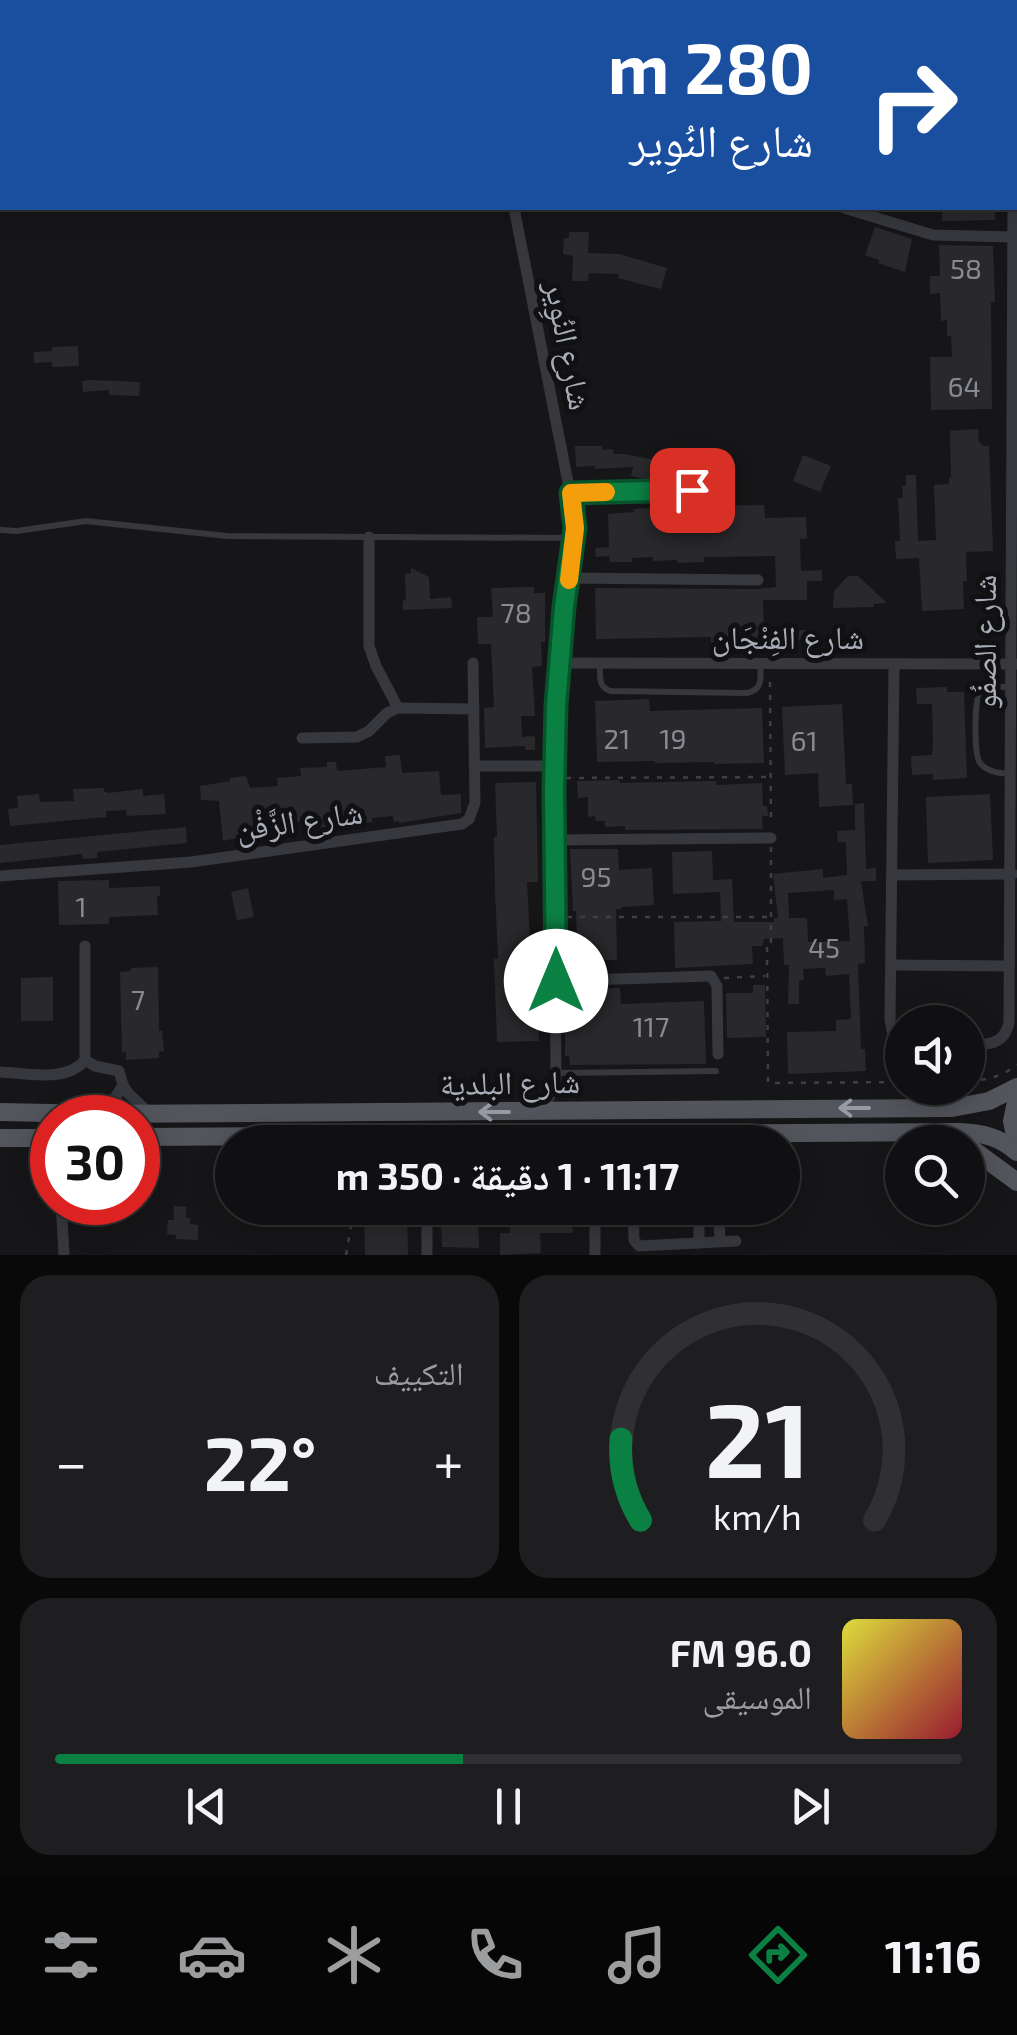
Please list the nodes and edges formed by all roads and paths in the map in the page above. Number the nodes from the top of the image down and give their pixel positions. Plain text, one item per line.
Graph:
1 (514, 210) edge
2 (850, 210) edge
3 (1013, 210) edge
4 (1013, 238) junction
5 (692, 490) dead end
6 (571, 493) junction
7 (0, 530) edge
8 (369, 537) junction
9 (574, 538) junction
10 (569, 578) junction
11 (758, 580) dead end
12 (473, 663) dead end
13 (559, 663) junction
14 (600, 664) junction
15 (765, 664) junction
16 (894, 664) junction
17 (1014, 664) edge
18 (1010, 686) junction
19 (398, 708) junction
20 (474, 709) junction
21 (302, 738) dead end
22 (474, 766) junction
23 (555, 772) junction
24 (1010, 774) junction
25 (770, 776) junction
26 (770, 838) junction
27 (555, 840) junction
28 (1013, 874) edge
29 (892, 875) junction
30 (0, 876) edge
31 (555, 917) junction
32 (771, 917) junction
33 (85, 946) dead end
34 (891, 965) junction
35 (1009, 966) junction
36 (767, 976) junction
37 (714, 978) junction
38 (556, 981) junction
39 (890, 1005) edge
40 (985, 1043) edge
41 (718, 1054) dead end
42 (85, 1060) junction
43 (1017, 1066) edge
44 (0, 1072) edge
45 (716, 1072) dead end
46 (556, 1077) junction
47 (985, 1080) edge
48 (885, 1082) edge
49 (123, 1085) junction
50 (1017, 1087) edge
51 (117, 1095) edge
52 (130, 1095) edge
53 (1017, 1096) edge
54 (581, 1110) junction
55 (0, 1112) edge
56 (532, 1112) junction
57 (30, 1113) edge
58 (160, 1113) edge
59 (885, 1133) edge
60 (985, 1134) edge
61 (800, 1136) edge
62 (0, 1138) edge
63 (30, 1138) edge
64 (160, 1138) edge
65 (215, 1138) edge
66 (1017, 1148) edge
67 (985, 1159) edge
68 (1017, 1182) edge
69 (63, 1225) edge
70 (351, 1225) edge
71 (428, 1225) edge
72 (595, 1225) edge
73 (634, 1225) edge
74 (699, 1225) edge
75 (719, 1225) edge
76 (736, 1241) dead end
77 (720, 1242) junction
78 (700, 1243) junction
79 (682, 1249) edge
80 (64, 1255) edge
81 (346, 1255) edge
82 (427, 1255) edge
83 (595, 1255) edge

1 - 6 street, شارع النُوِير
2 - 4 street
3 - 4 street, شارع الصفُو
4 - 17 street, شارع الصفُو
5 - 6 street
6 - 9 street, شارع النُوِير
7 - 8 lane
8 - 9 lane
8 - 19 street
9 - 10 street, شارع النُوِير
10 - 11 street
10 - 13 street, شارع النُوِير
12 - 20 street, شارع الزَّفْن
13 - 14 street, شارع الفِنْجَان
13 - 23 street, شارع النُوِير
14 - 15 street, شارع الفِنْجَان
14 - 15 lane
15 - 16 street, شارع الفِنْجَان
15 - 25 path
16 - 17 street, شارع الفِنْجَان
16 - 29 street
17 - 18 street, شارع الصفُو
18 - 24 street, شارع الصفُو
18 - 24 lane
19 - 20 street
19 - 21 street
20 - 22 street, شارع الزَّفْن
22 - 23 street
22 - 30 street, شارع الزَّفْن
23 - 25 path
23 - 27 street, شارع النُوِير
24 - 28 street, شارع الصفُو
25 - 26 path
26 - 27 street
26 - 32 path
27 - 31 street, شارع النُوِير
28 - 29 street
28 - 35 street, شارع الصفُو
29 - 34 street
31 - 32 path
31 - 38 street, شارع النُوِير
32 - 36 path
33 - 42 street
34 - 35 street
34 - 39 street
35 - 40 street, شارع الصفُو
36 - 37 path
36 - 48 path
37 - 38 street
37 - 41 street
38 - 46 street, شارع النُوِير
42 - 44 street
42 - 49 street
43 - 47 path
45 - 46 lane
46 - 54 street
46 - 56 street
49 - 51 street
49 - 52 street
50 -> 54 main road, شارع البلدية
53 - 66 main road
54 - 56 main road, شارع البلدية
55 - 57 main road, شارع البلدية
56 -> 58 main road, شارع البلدية
59 - 61 main road, شارع البلدية
60 - 66 main road, شارع البلدية
62 - 63 main road
64 - 65 main road, شارع البلدية
67 - 68 main road
69 - 80 street
70 - 81 path
71 - 82 street
72 - 83 street
73 - 79 street
74 - 78 street
75 - 77 street
76 - 77 street
77 - 78 street
78 - 79 street

